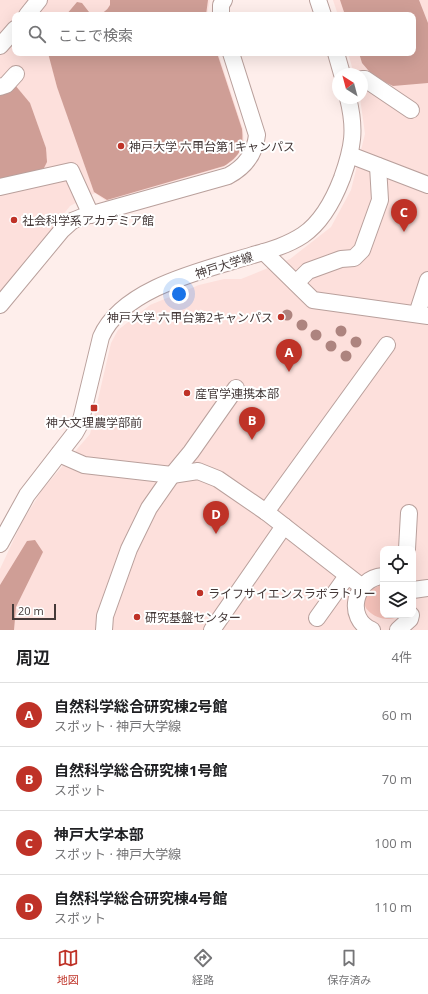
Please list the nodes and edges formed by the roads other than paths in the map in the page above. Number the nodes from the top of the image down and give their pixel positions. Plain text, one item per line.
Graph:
1 (224, 0) edge
2 (318, 0) edge
3 (221, 12) edge
4 (322, 12) edge
5 (12, 32) edge
6 (0, 46) edge
7 (232, 56) edge
8 (337, 56) edge
9 (340, 68) edge
10 (16, 74) dead end
11 (368, 81) edge
12 (0, 87) edge
13 (349, 104) edge
14 (411, 110) dead end
15 (350, 155) junction
16 (378, 166) junction
17 (428, 185) edge
18 (0, 187) edge
19 (90, 215) junction
20 (264, 252) junction
21 (428, 280) edge
22 (296, 283) junction
23 (0, 305) edge
24 (422, 315) edge
25 (387, 344) dead end
26 (236, 388) dead end
27 (59, 454) junction
28 (172, 475) junction
29 (266, 512) junction
30 (409, 513) dead end
31 (284, 526) junction
32 (0, 544) edge
33 (407, 546) edge
34 (347, 576) junction
35 (380, 577) edge
36 (361, 586) junction
37 (428, 588) edge
38 (416, 590) edge
39 (317, 618) dead end
40 (410, 618) edge
41 (104, 630) edge
42 (212, 630) edge
43 (372, 630) edge
44 (399, 630) edge

1 - 3 street
2 - 4 street
5 - 6 street
7 - 19 street
8 - 9 street
10 - 12 street
11 - 14 street
13 - 15 street, 神戸大学線
15 - 16 street
15 - 20 street, 神戸大学線
16 - 17 street
16 - 22 street
18 - 19 street
19 - 23 street
20 - 22 street
20 - 27 street, 神戸大学線
21 - 24 street
22 - 24 street
25 - 29 street
26 - 28 street
27 - 28 street
27 - 32 street, 神戸大学線
28 - 29 street
28 - 41 street
29 - 31 street
30 - 33 street
31 - 34 street
31 - 42 street
34 - 36 street
34 - 39 street
35 - 36 street
36 - 43 street
37 - 38 street
40 - 44 street

